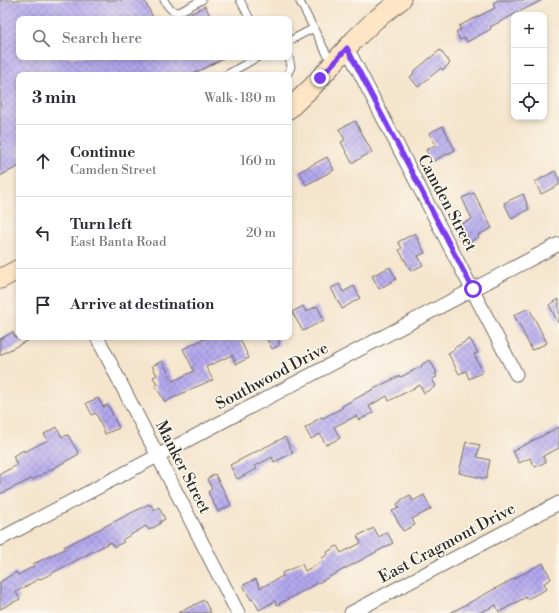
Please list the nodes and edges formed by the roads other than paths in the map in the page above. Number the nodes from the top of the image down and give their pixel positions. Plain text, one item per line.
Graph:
1 (164, 0) edge
2 (202, 0) edge
3 (240, 0) edge
4 (299, 0) edge
5 (395, 2) edge
6 (248, 16) edge
7 (314, 28) junction
8 (292, 39) edge
9 (347, 48) junction
10 (253, 60) edge
11 (290, 60) edge
12 (332, 64) junction
13 (231, 72) edge
14 (289, 72) edge
15 (292, 106) edge
16 (559, 244) edge
17 (16, 271) edge
18 (0, 279) edge
19 (473, 289) junction
20 (99, 340) edge
21 (516, 374) dead end
22 (158, 456) junction
23 (559, 504) edge
24 (0, 539) edge
25 (238, 613) edge
26 (351, 613) edge

1 - 2 lane
3 - 6 lane
4 - 7 lane
5 - 9 street
7 - 8 lane
7 - 12 lane
9 - 12 street
9 - 19 street, Camden Street
10 - 13 lane
11 - 14 lane
12 - 15 street
16 - 19 street, Southwood Drive
17 - 18 street
19 - 21 street, Camden Street
19 - 22 street, Southwood Drive
20 - 22 street, Manker Street
22 - 24 street, Southwood Drive
22 - 25 street, Manker Street
23 - 26 street, East Cragmont Drive

